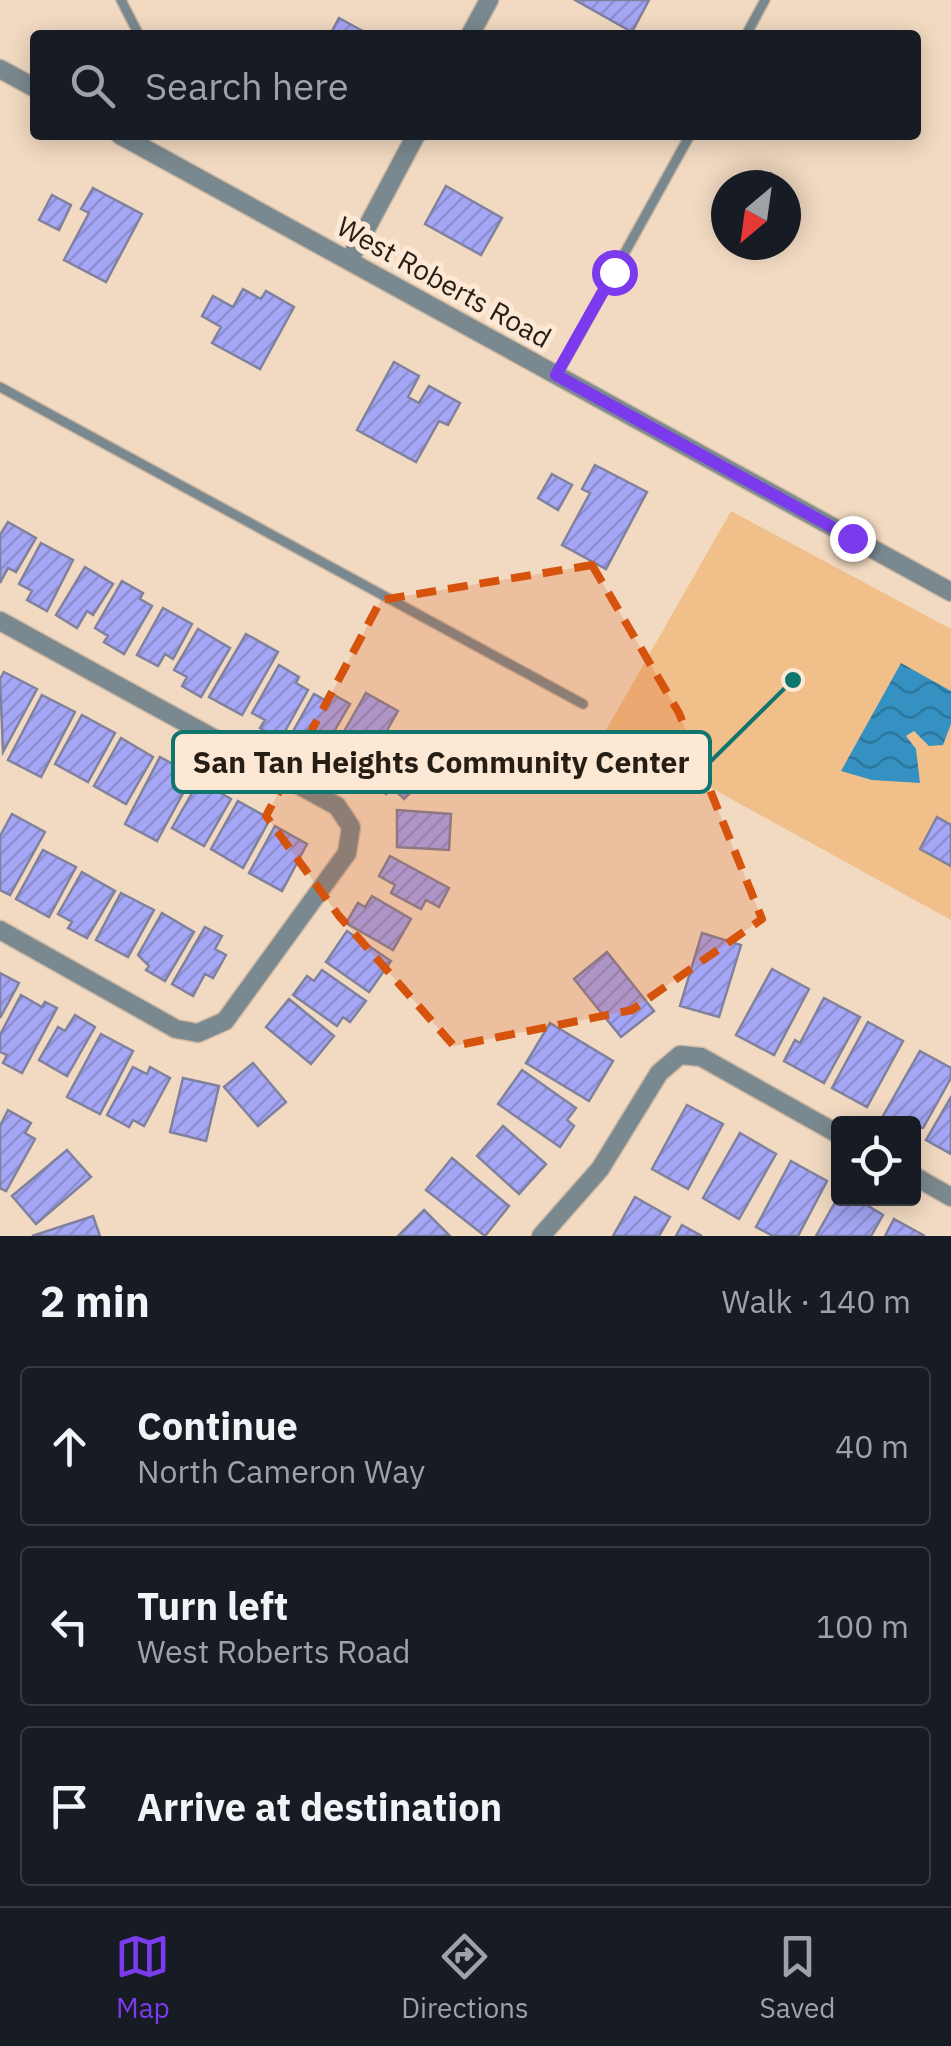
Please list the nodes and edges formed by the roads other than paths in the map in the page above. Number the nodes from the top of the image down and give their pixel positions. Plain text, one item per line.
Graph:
1 (121, 0) edge
2 (489, 0) edge
3 (766, 0) edge
4 (137, 30) edge
5 (473, 30) edge
6 (749, 30) edge
7 (0, 68) edge
8 (30, 85) edge
9 (129, 140) edge
10 (413, 140) edge
11 (687, 140) edge
12 (349, 261) junction
13 (556, 375) junction
14 (0, 387) edge
15 (951, 592) edge
16 (0, 621) edge
17 (583, 704) dead end
18 (0, 930) edge
19 (831, 1130) edge
20 (921, 1180) edge
21 (951, 1198) edge
22 (541, 1236) edge

1 - 4 lane
2 - 5 street
3 - 6 lane
7 - 8 street
9 - 12 street, West Roberts Road
10 - 12 street
11 - 13 lane
12 - 13 street, West Roberts Road
13 - 15 street, West Roberts Road
14 - 17 lane
16 - 18 street
19 - 22 street
20 - 21 street

